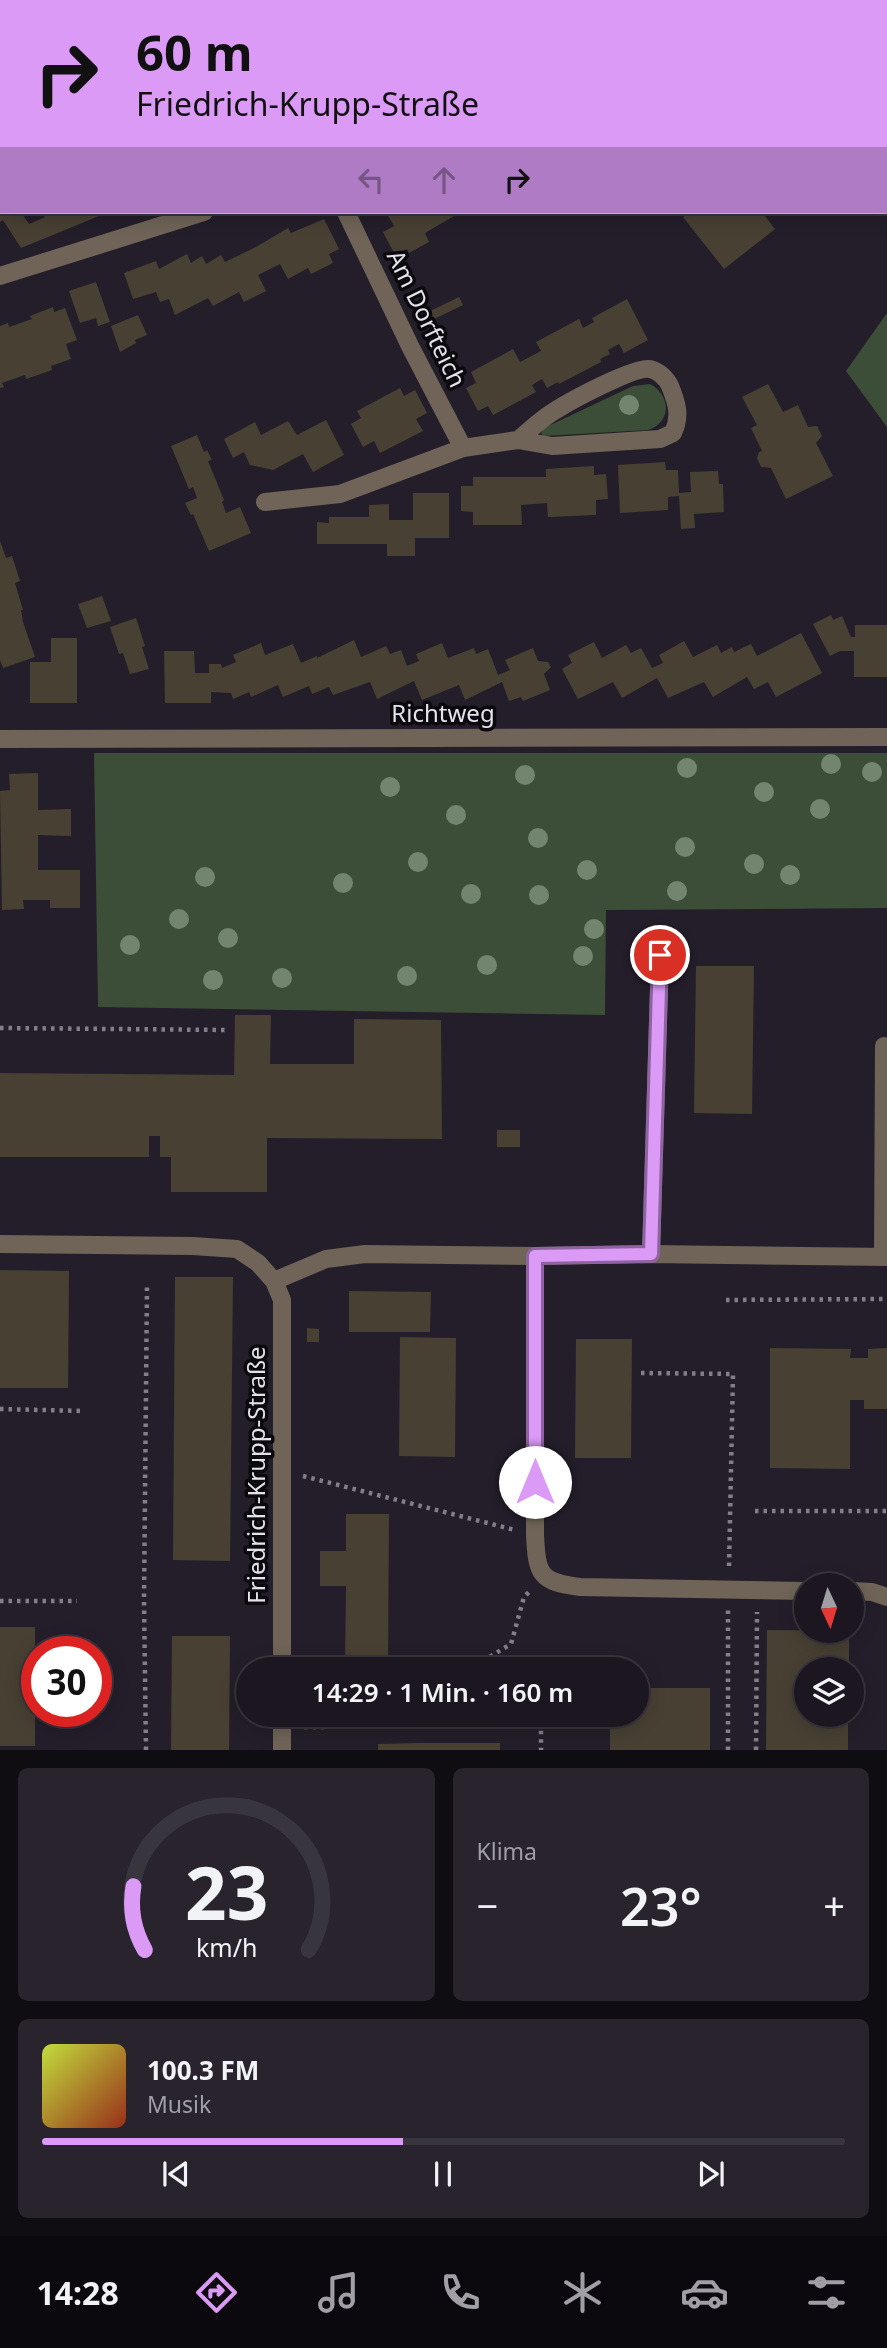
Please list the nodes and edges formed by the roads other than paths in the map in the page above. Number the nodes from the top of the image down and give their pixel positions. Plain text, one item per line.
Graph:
1 (198, 214) edge
2 (347, 214) edge
3 (0, 276) edge
4 (518, 440) junction
5 (463, 447) junction
6 (265, 502) dead end
7 (887, 737) edge
8 (0, 739) edge
9 (660, 955) dead end
10 (884, 1046) dead end
11 (0, 1244) edge
12 (651, 1254) junction
13 (535, 1256) junction
14 (885, 1257) edge
15 (274, 1281) junction
16 (794, 1591) edge
17 (864, 1592) edge
18 (887, 1597) edge
19 (282, 1657) edge
20 (282, 1727) edge
21 (282, 1749) edge

1 - 3 street
2 - 5 street, Am Dorfteich
4 - 4 street
4 - 5 street
5 - 6 street
7 - 8 street, Richtweg
9 - 12 street
10 - 14 street
11 - 15 street
12 - 13 street
12 - 14 street
13 - 15 street
13 - 16 street
15 - 19 street, Friedrich-Krupp-Straße
17 - 18 street
20 - 21 street

